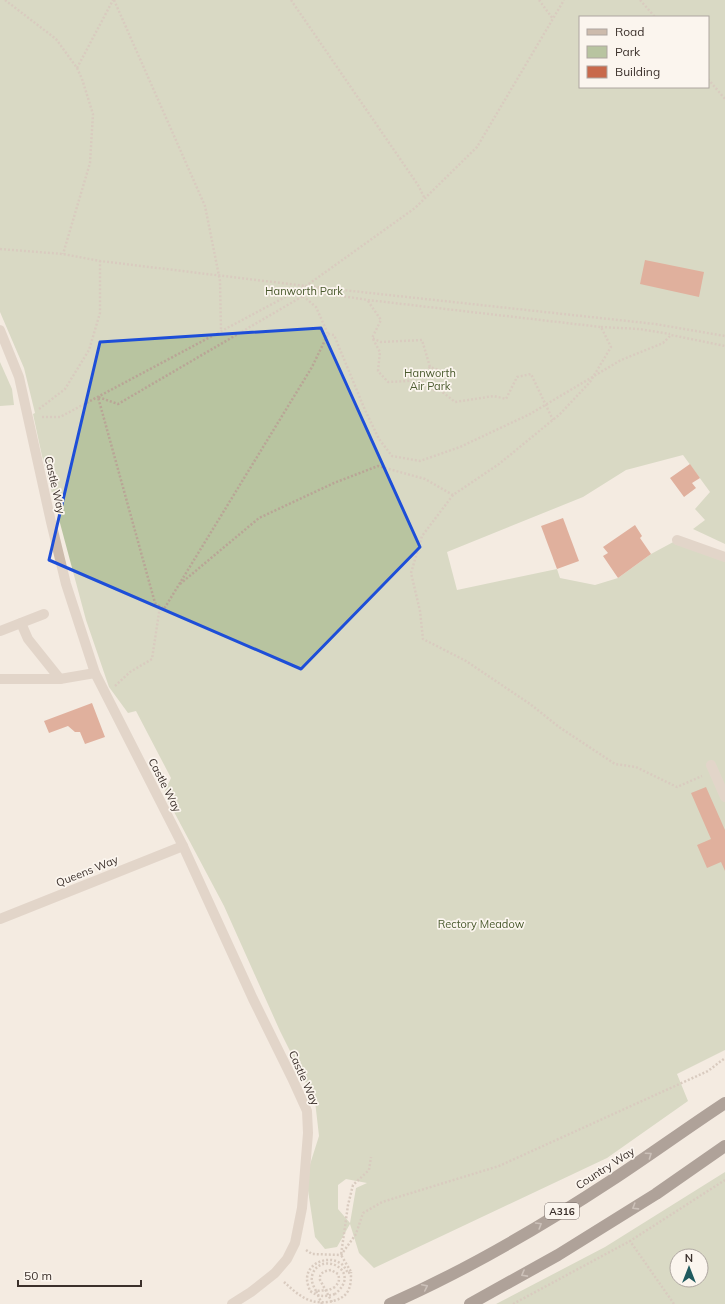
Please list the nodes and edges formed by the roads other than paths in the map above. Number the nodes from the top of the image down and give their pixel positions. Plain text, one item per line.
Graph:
1 (0, 330) edge
2 (677, 540) dead end
3 (725, 557) edge
4 (44, 614) dead end
5 (21, 623) junction
6 (0, 631) edge
7 (95, 673) junction
8 (0, 679) edge
9 (60, 679) junction
10 (712, 768) road end
11 (725, 797) edge
12 (183, 846) junction
13 (0, 919) edge
14 (725, 1098) edge
15 (725, 1103) edge
16 (688, 1127) junction
17 (725, 1146) edge
18 (725, 1154) edge
19 (656, 1194) junction
20 (232, 1304) edge
21 (390, 1304) edge
22 (470, 1304) edge

1 - 7 street, Castle Way
2 - 3 street
4 - 5 street
5 - 6 street
5 - 9 street
7 - 9 street
7 - 12 street, Castle Way
8 - 9 street
10 - 11 street
12 - 13 street, Queens Way
12 - 20 street, Castle Way
14 - 16 highway
15 - 16 highway, Country Way / A316
21 -> 16 highway, Country Way / A316
17 - 19 highway
18 - 19 highway
19 -> 22 highway

